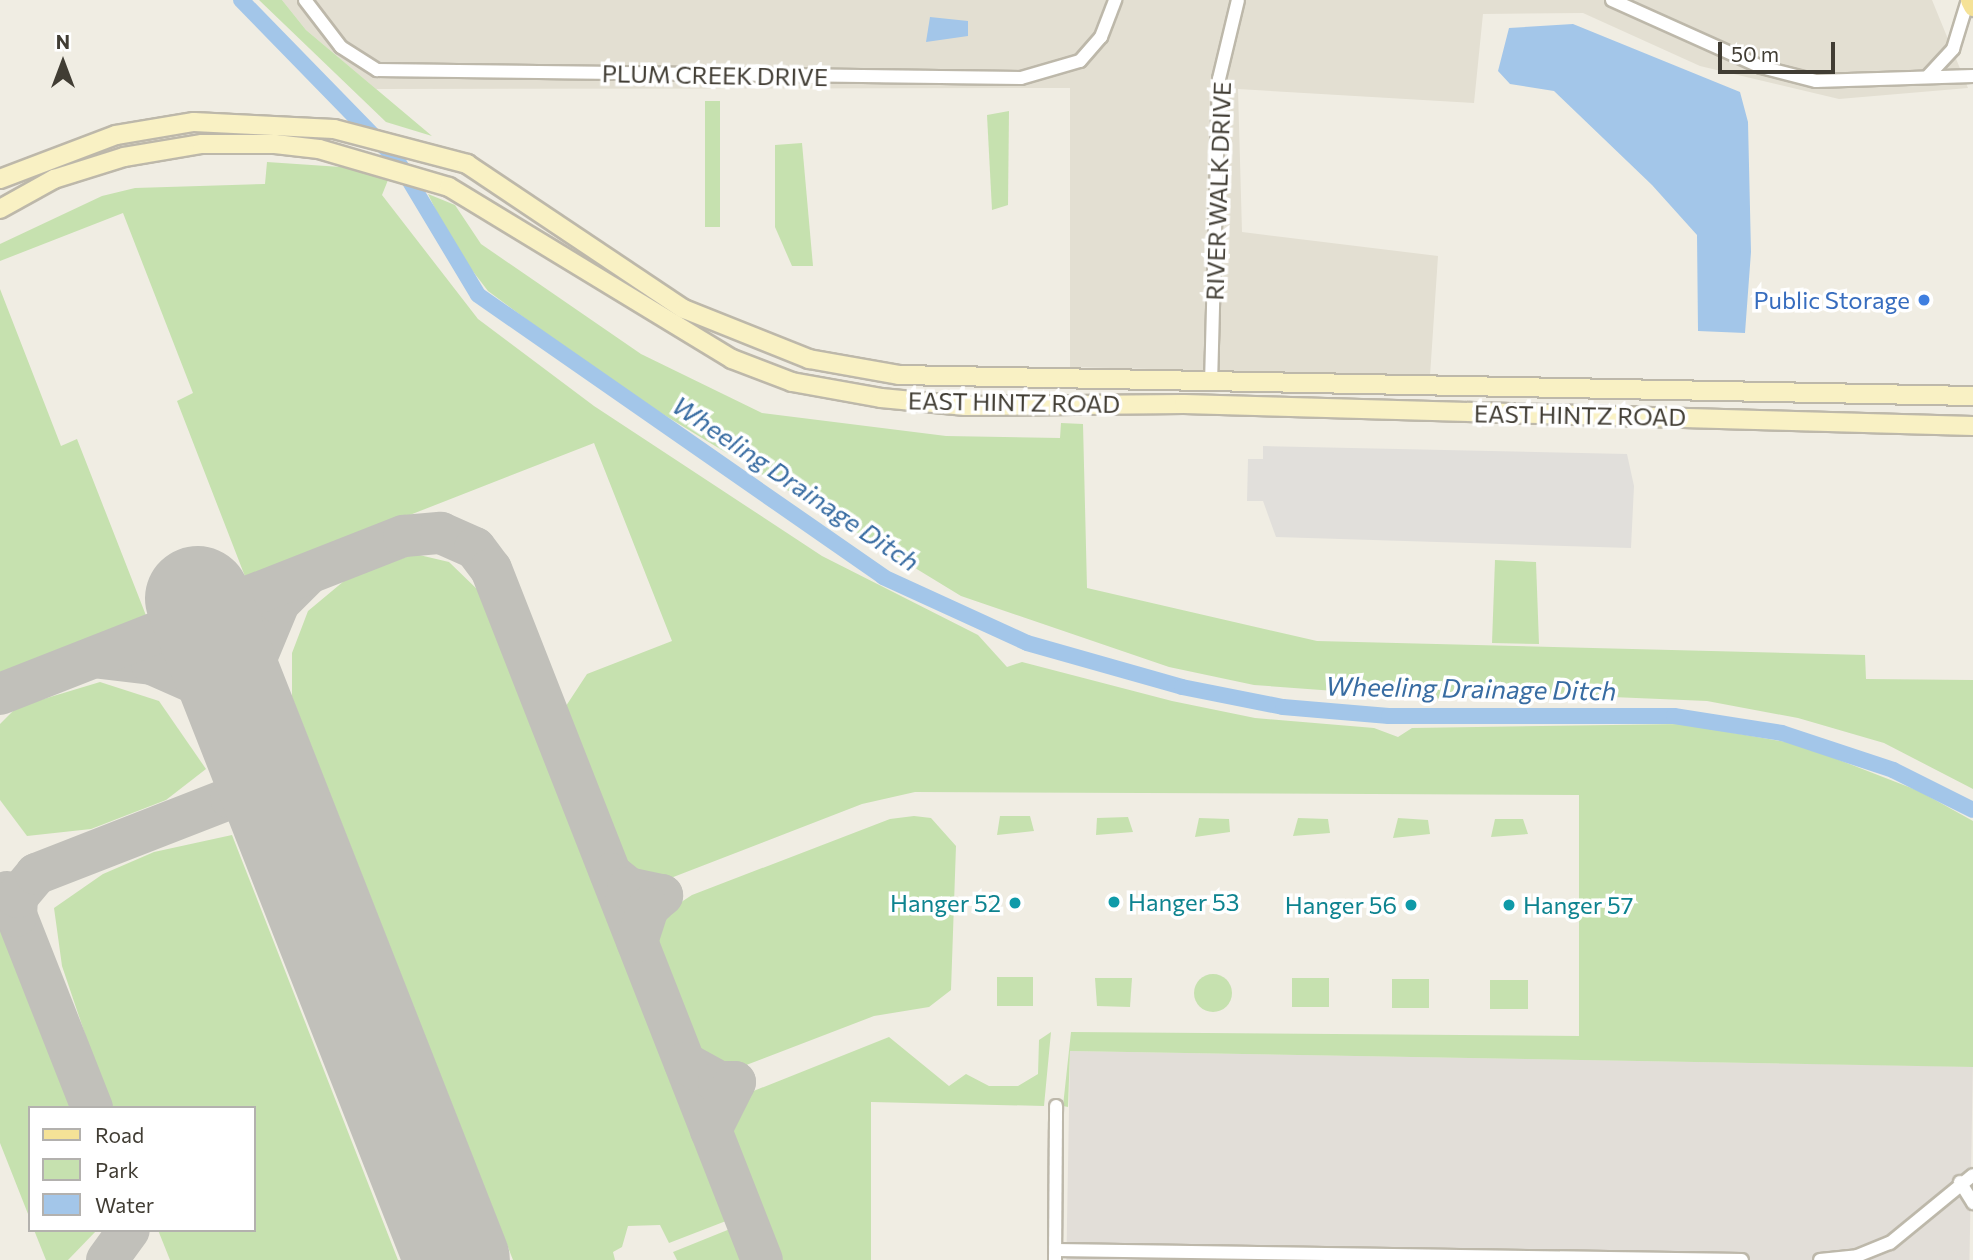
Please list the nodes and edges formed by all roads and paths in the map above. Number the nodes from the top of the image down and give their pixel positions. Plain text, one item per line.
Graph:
1 (305, 0) edge
2 (1115, 0) edge
3 (1238, 0) edge
4 (1612, 0) edge
5 (1969, 0) edge
6 (1973, 6) edge
7 (1927, 76) junction
8 (1973, 76) edge
9 (0, 178) edge
10 (0, 209) edge
11 (1211, 384) junction
12 (1973, 396) edge
13 (1973, 426) edge
14 (1056, 1106) dead end
15 (1973, 1175) edge
16 (1961, 1182) junction
17 (1973, 1203) edge
18 (1055, 1255) edge
19 (1742, 1260) edge
20 (1820, 1260) edge

1 - 2 street, PLUM CREEK DRIVE
3 - 11 street, RIVER WALK DRIVE
4 - 7 street
5 - 6 main road
5 - 7 street
7 - 8 street
9 - 11 main road, EAST HINTZ ROAD
10 - 13 main road, EAST HINTZ ROAD
11 - 12 main road, EAST HINTZ ROAD
14 - 18 street
15 - 16 street
16 - 17 street
16 - 20 street
18 - 19 street

